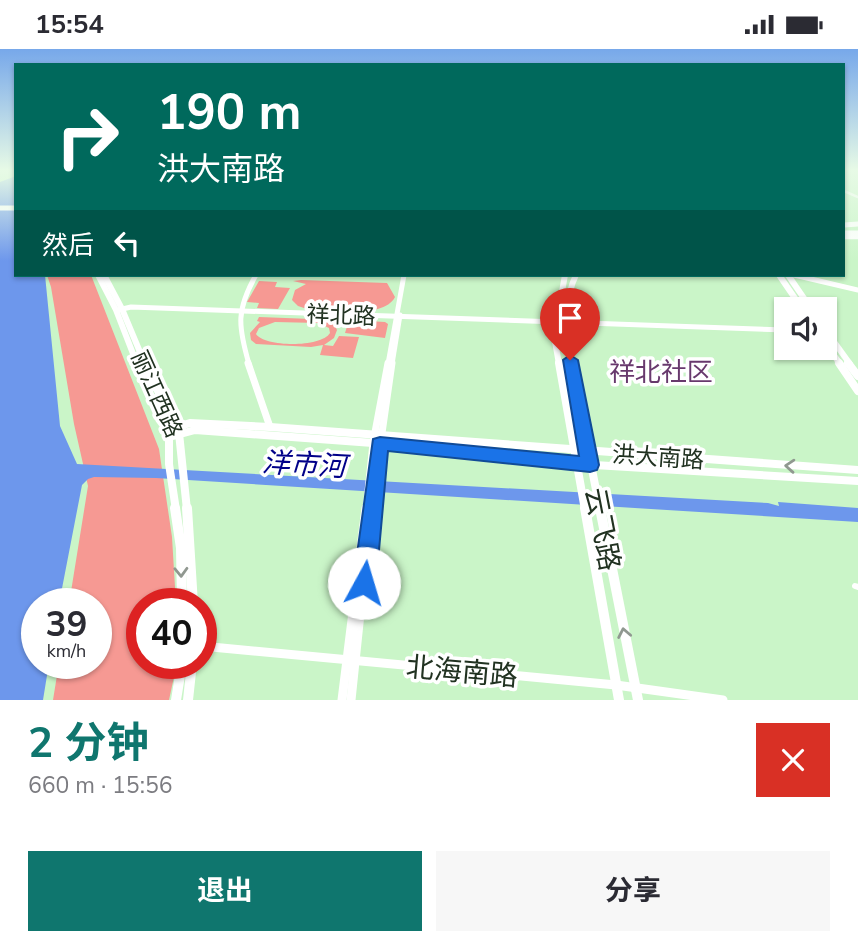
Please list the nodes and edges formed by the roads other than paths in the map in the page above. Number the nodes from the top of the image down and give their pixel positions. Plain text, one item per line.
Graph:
1 (99, 277) edge
2 (105, 277) edge
3 (255, 277) edge
4 (405, 277) edge
5 (565, 277) edge
6 (575, 277) edge
7 (780, 277) edge
8 (789, 277) edge
9 (802, 277) edge
10 (858, 291) edge
11 (794, 297) edge
12 (803, 297) edge
13 (120, 311) junction
14 (239, 313) junction
15 (398, 318) junction
16 (556, 323) junction
17 (566, 323) junction
18 (774, 330) edge
19 (837, 347) edge
20 (837, 360) edge
21 (858, 376) edge
22 (858, 391) edge
23 (270, 427) junction
24 (173, 432) junction
25 (377, 439) junction
26 (576, 451) junction
27 (587, 452) junction
28 (578, 464) junction
29 (590, 465) junction
30 (858, 470) edge
31 (858, 481) edge
32 (178, 489) junction
33 (182, 588) edge
34 (193, 588) edge
35 (217, 648) edge
36 (352, 662) junction
37 (179, 679) edge
38 (190, 679) edge
39 (616, 685) junction
40 (635, 687) junction
41 (176, 700) edge
42 (188, 700) edge
43 (342, 700) edge
44 (351, 700) edge
45 (619, 700) edge
46 (638, 700) edge
47 (723, 700) edge

1 - 13 main road, 丽江西路
2 - 13 main road, 丽江西路
3 - 14 street
4 - 15 street
5 - 16 main road, 云飞路
6 - 17 main road, 云飞路
7 - 11 main road
8 - 12 main road
9 - 10 street
13 - 14 street, 祥北路
13 - 24 main road, 丽江西路
14 - 15 street, 祥北路
14 - 23 street
15 - 16 street, 祥北路
15 - 25 street
16 - 17 street, 祥北路
16 - 26 main road, 云飞路
17 - 18 street, 祥北路
17 - 27 main road, 云飞路
19 - 21 main road
20 - 22 main road
23 - 24 main road, 洪大南路
23 - 25 main road, 洪大南路
24 - 25 main road, 洪大南路
24 - 32 main road, 丽江西路
24 - 32 main road, 丽江西路
25 - 26 main road, 洪大南路
25 - 28 main road, 洪大南路
25 - 36 street
26 - 27 main road, 洪大南路
26 - 28 main road, 云飞路
27 - 29 main road, 云飞路
30 -> 27 main road, 洪大南路
28 - 29 main road, 洪大南路
28 - 39 main road, 云飞路
29 - 31 main road, 洪大南路
40 -> 29 main road, 云飞路
32 -> 33 main road, 丽江西路
32 - 34 main road, 丽江西路
35 - 36 street, 北海南路
36 - 39 street, 北海南路
36 - 43 street
36 - 44 street
37 - 41 main road
38 - 42 main road
39 - 40 street, 北海南路
39 - 45 main road, 云飞路
40 - 46 main road, 云飞路
40 - 47 street, 北海南路

